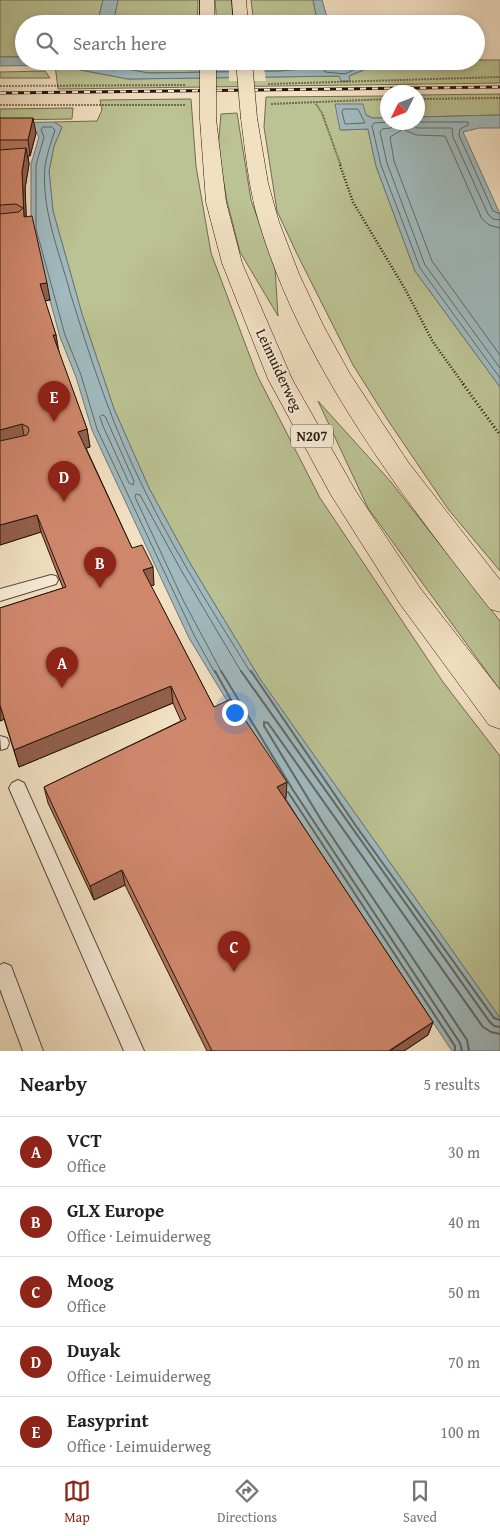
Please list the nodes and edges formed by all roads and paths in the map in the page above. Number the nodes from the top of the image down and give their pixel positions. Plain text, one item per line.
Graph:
1 (207, 0) edge
2 (239, 0) edge
3 (207, 15) edge
4 (240, 15) edge
5 (208, 70) edge
6 (245, 70) edge
7 (500, 98) edge
8 (425, 99) edge
9 (380, 100) edge
10 (316, 103) dead end
11 (326, 103) dead end
12 (0, 105) edge
13 (74, 105) dead end
14 (500, 436) edge
15 (51, 580) dead end
16 (0, 595) edge
17 (500, 601) edge
18 (500, 715) edge
19 (18, 788) dead end
20 (4, 974) dead end
21 (33, 1051) edge
22 (134, 1051) edge

1 - 3 main road
2 - 4 main road
5 - 18 main road, Leimuiderweg / N207, bridge
6 - 17 main road, bridge
7 - 8 path
9 - 11 path
10 - 14 path
12 - 13 path
15 - 16 lane
19 - 22 lane
20 - 21 lane

